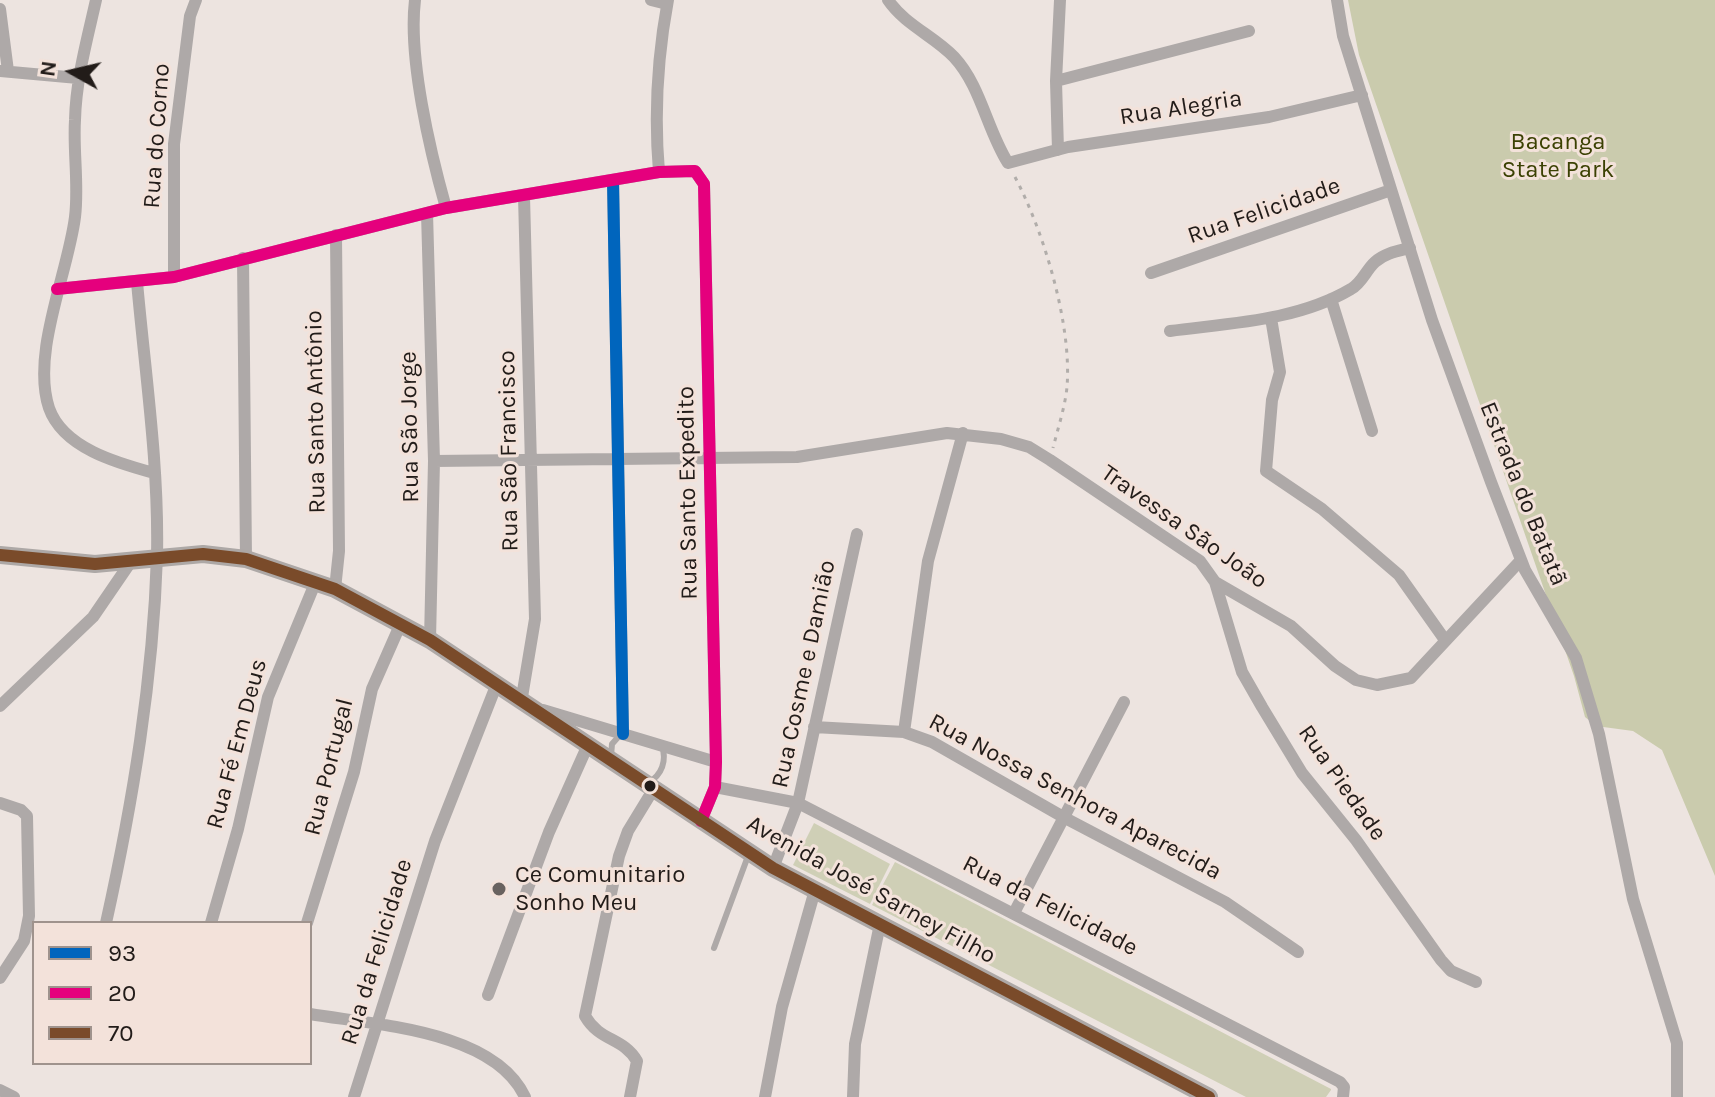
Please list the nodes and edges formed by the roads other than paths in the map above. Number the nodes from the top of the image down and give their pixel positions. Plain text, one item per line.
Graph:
1 (96, 0) edge
2 (196, 0) edge
3 (415, 0) edge
4 (651, 0) edge
5 (888, 0) edge
6 (1060, 0) edge
7 (1337, 0) edge
8 (668, 2) edge
9 (0, 9) edge
10 (1249, 31) dead end
11 (4, 71) edge
12 (78, 78) junction
13 (1056, 81) junction
14 (1362, 95) junction
15 (1058, 150) junction
16 (659, 172) junction
17 (613, 180) junction
18 (1391, 190) junction
19 (524, 196) junction
20 (446, 208) junction
21 (427, 213) junction
22 (336, 235) junction
23 (1410, 248) junction
24 (243, 258) junction
25 (1151, 273) dead end
26 (174, 277) junction
27 (137, 282) junction
28 (57, 289) junction
29 (1331, 299) junction
30 (1271, 318) junction
31 (1170, 331) dead end
32 (1372, 431) dead end
33 (963, 433) junction
34 (709, 459) junction
35 (531, 460) junction
36 (619, 460) junction
37 (434, 461) junction
38 (154, 473) junction
39 (857, 534) dead end
40 (0, 555) edge
41 (157, 556) junction
42 (246, 559) junction
43 (132, 560) junction
44 (1521, 560) junction
45 (316, 581) junction
46 (1215, 582) junction
47 (335, 589) junction
48 (401, 623) junction
49 (430, 640) junction
50 (1445, 640) junction
51 (496, 686) junction
52 (1124, 702) dead end
53 (521, 703) junction
54 (0, 706) edge
55 (814, 727) junction
56 (904, 732) junction
57 (623, 734) junction
58 (662, 745) junction
59 (587, 747) junction
60 (716, 762) junction
61 (614, 764) junction
62 (649, 787) junction
63 (715, 787) junction
64 (0, 803) edge
65 (798, 803) junction
66 (1065, 818) junction
67 (701, 821) junction
68 (749, 853) junction
69 (773, 868) junction
70 (815, 890) junction
71 (1014, 913) junction
72 (106, 921) edge
73 (212, 921) edge
74 (308, 921) edge
75 (880, 924) junction
76 (29, 942) edge
77 (714, 948) dead end
78 (1298, 952) dead end
79 (0, 978) edge
80 (1476, 982) dead end
81 (488, 995) dead end
82 (312, 1014) edge
83 (379, 1024) junction
84 (0, 1090) edge
85 (14, 1097) edge
86 (354, 1097) edge
87 (525, 1097) edge
88 (630, 1097) edge
89 (765, 1097) edge
90 (853, 1097) edge
91 (1209, 1097) edge
92 (1343, 1097) edge
93 (1677, 1097) edge

1 - 12 street
2 - 26 street, Rua do Corno
3 - 20 street
4 - 8 street
5 - 15 street, Rua Alegria
6 - 13 street
7 - 14 street, Estrada do Batatã
8 - 16 street
9 - 11 street
10 - 13 street
11 - 12 street
12 - 28 street
13 - 15 street
14 - 15 street, Rua Alegria
14 - 18 street, Estrada do Batatã
16 - 17 street
16 - 34 street, Rua Santo Expedito
17 - 19 street
17 - 36 street
18 - 23 street, Estrada do Batatã
18 - 25 street, Rua Felicidade
19 - 20 street
19 - 35 street, Rua São Francisco
20 - 21 street
21 - 22 street
21 - 37 street, Rua São Jorge
22 - 24 street
22 - 47 street, Rua Santo Antônio
23 - 29 street
23 - 44 street, Estrada do Batatã
24 - 26 street
24 - 42 street
26 - 27 street
27 - 28 street
27 - 38 street
28 - 38 street
29 - 30 street
29 - 32 street
30 - 31 street
30 - 50 street
33 - 34 street, Travessa São João
33 - 46 street, Travessa São João
33 - 56 street
34 - 36 street
34 - 60 street, Rua Santo Expedito
35 - 36 street
35 - 37 street
35 - 53 street, Rua São Francisco
36 - 57 street
37 - 49 street, Rua São Jorge
38 - 41 street
39 - 55 street, Rua Cosme e Damião
40 - 43 main road, Avenida José Sarney Filho
41 - 42 main road, Avenida José Sarney Filho
41 - 43 main road, Avenida José Sarney Filho
41 - 72 street
42 - 45 main road, Avenida José Sarney Filho
43 - 54 street
44 - 50 street, Travessa São João
44 - 93 street, Estrada do Batatã
45 - 47 main road, Avenida José Sarney Filho
45 - 73 street, Rua Fé Em Deus
46 - 50 street, Travessa São João
46 - 80 street, Rua Piedade
47 - 48 main road, Avenida José Sarney Filho
48 - 49 main road, Avenida José Sarney Filho
48 - 74 street, Rua Portugal
49 - 51 main road, Avenida José Sarney Filho
51 - 53 main road, Avenida José Sarney Filho
51 - 83 street, Rua da Felicidade
52 - 66 street
53 - 57 street
53 - 59 main road, Avenida José Sarney Filho
55 - 56 street, Rua Nossa Senhora Aparecida
55 - 65 street, Rua Cosme e Damião
56 - 66 street, Rua Nossa Senhora Aparecida
57 - 58 street
57 - 61 lane
58 - 60 street
58 - 62 lane
59 - 61 main road, Avenida José Sarney Filho
59 - 81 street
60 - 63 street, Rua Santo Expedito
61 - 62 main road, Avenida José Sarney Filho
62 - 67 main road, Avenida José Sarney Filho
62 - 88 street
63 - 65 street, Rua da Felicidade
63 - 67 street, Rua Santo Expedito
64 - 76 street
65 - 69 street, Rua Cosme e Damião
65 - 71 street, Rua da Felicidade
66 - 71 street
66 - 78 street, Rua Nossa Senhora Aparecida
67 - 68 main road, Avenida José Sarney Filho
68 - 69 main road, Avenida José Sarney Filho
68 - 77 lane
69 - 70 main road, Avenida José Sarney Filho
70 - 75 main road, Avenida José Sarney Filho
70 - 89 street
71 - 92 street, Rua da Felicidade
75 - 90 street
75 - 91 main road, Avenida José Sarney Filho
76 - 79 street
82 - 83 street
83 - 86 street, Rua da Felicidade
83 - 87 street
84 - 85 street

